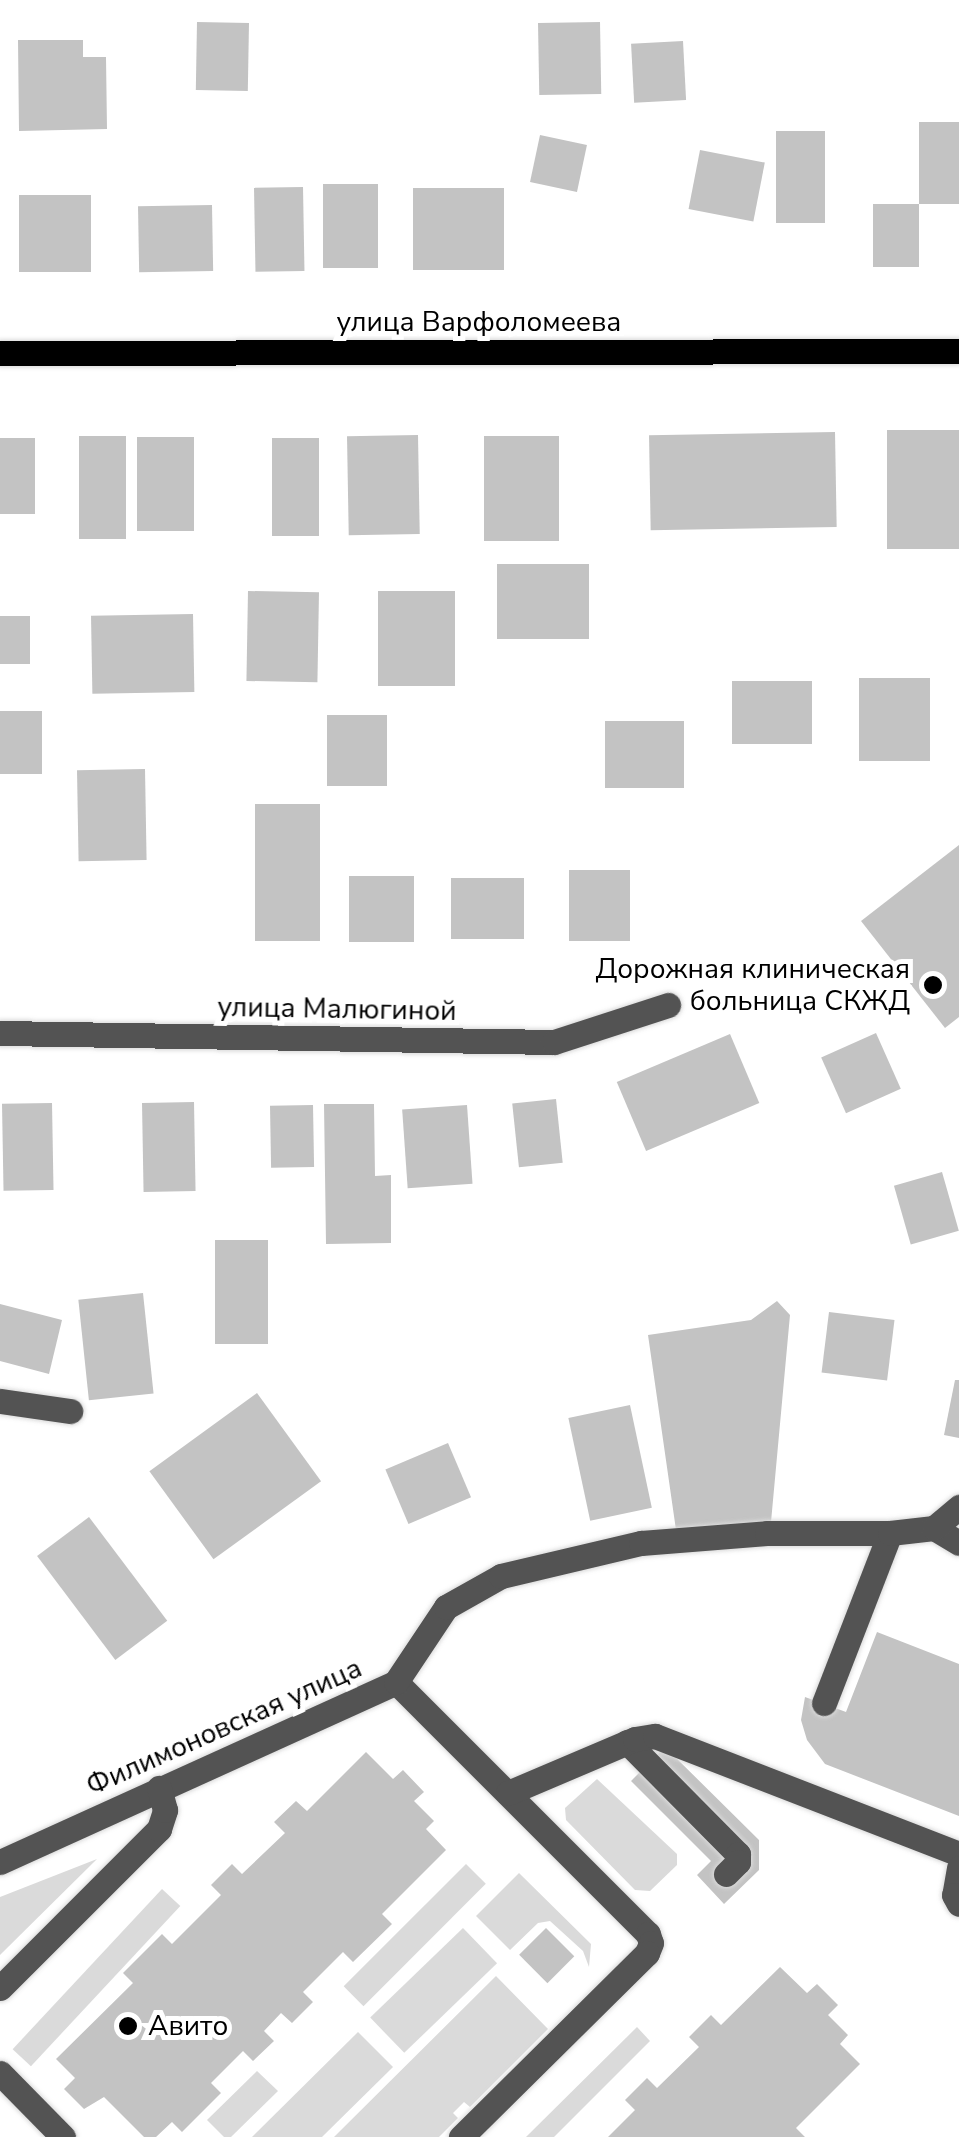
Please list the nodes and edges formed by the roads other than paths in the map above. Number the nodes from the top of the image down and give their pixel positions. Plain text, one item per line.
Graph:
1 (959, 351) edge
2 (0, 354) edge
3 (668, 1005) dead end
4 (0, 1033) edge
5 (0, 1401) edge
6 (70, 1411) dead end
7 (959, 1507) edge
8 (934, 1528) junction
9 (890, 1533) junction
10 (959, 1542) edge
11 (396, 1682) junction
12 (824, 1703) dead end
13 (627, 1742) junction
14 (158, 1788) junction
15 (508, 1793) junction
16 (959, 1854) edge
17 (0, 1862) edge
18 (959, 1868) edge
19 (726, 1874) dead end
20 (959, 1904) edge
21 (0, 1988) edge
22 (0, 2074) edge
23 (64, 2137) edge
24 (461, 2137) edge

1 - 2 main road, улица Варфоломеева
3 - 4 street, улица Малюгиной
5 - 6 street
7 - 8 street
8 - 9 street, Филимоновская улица
8 - 10 street
9 - 11 street, Филимоновская улица
9 - 12 street
11 - 14 street, Филимоновская улица
11 - 15 street
13 - 15 street
13 - 16 street
13 - 19 street
14 - 17 street, Филимоновская улица
14 - 21 street
15 - 24 street
18 - 20 street
22 - 23 street

